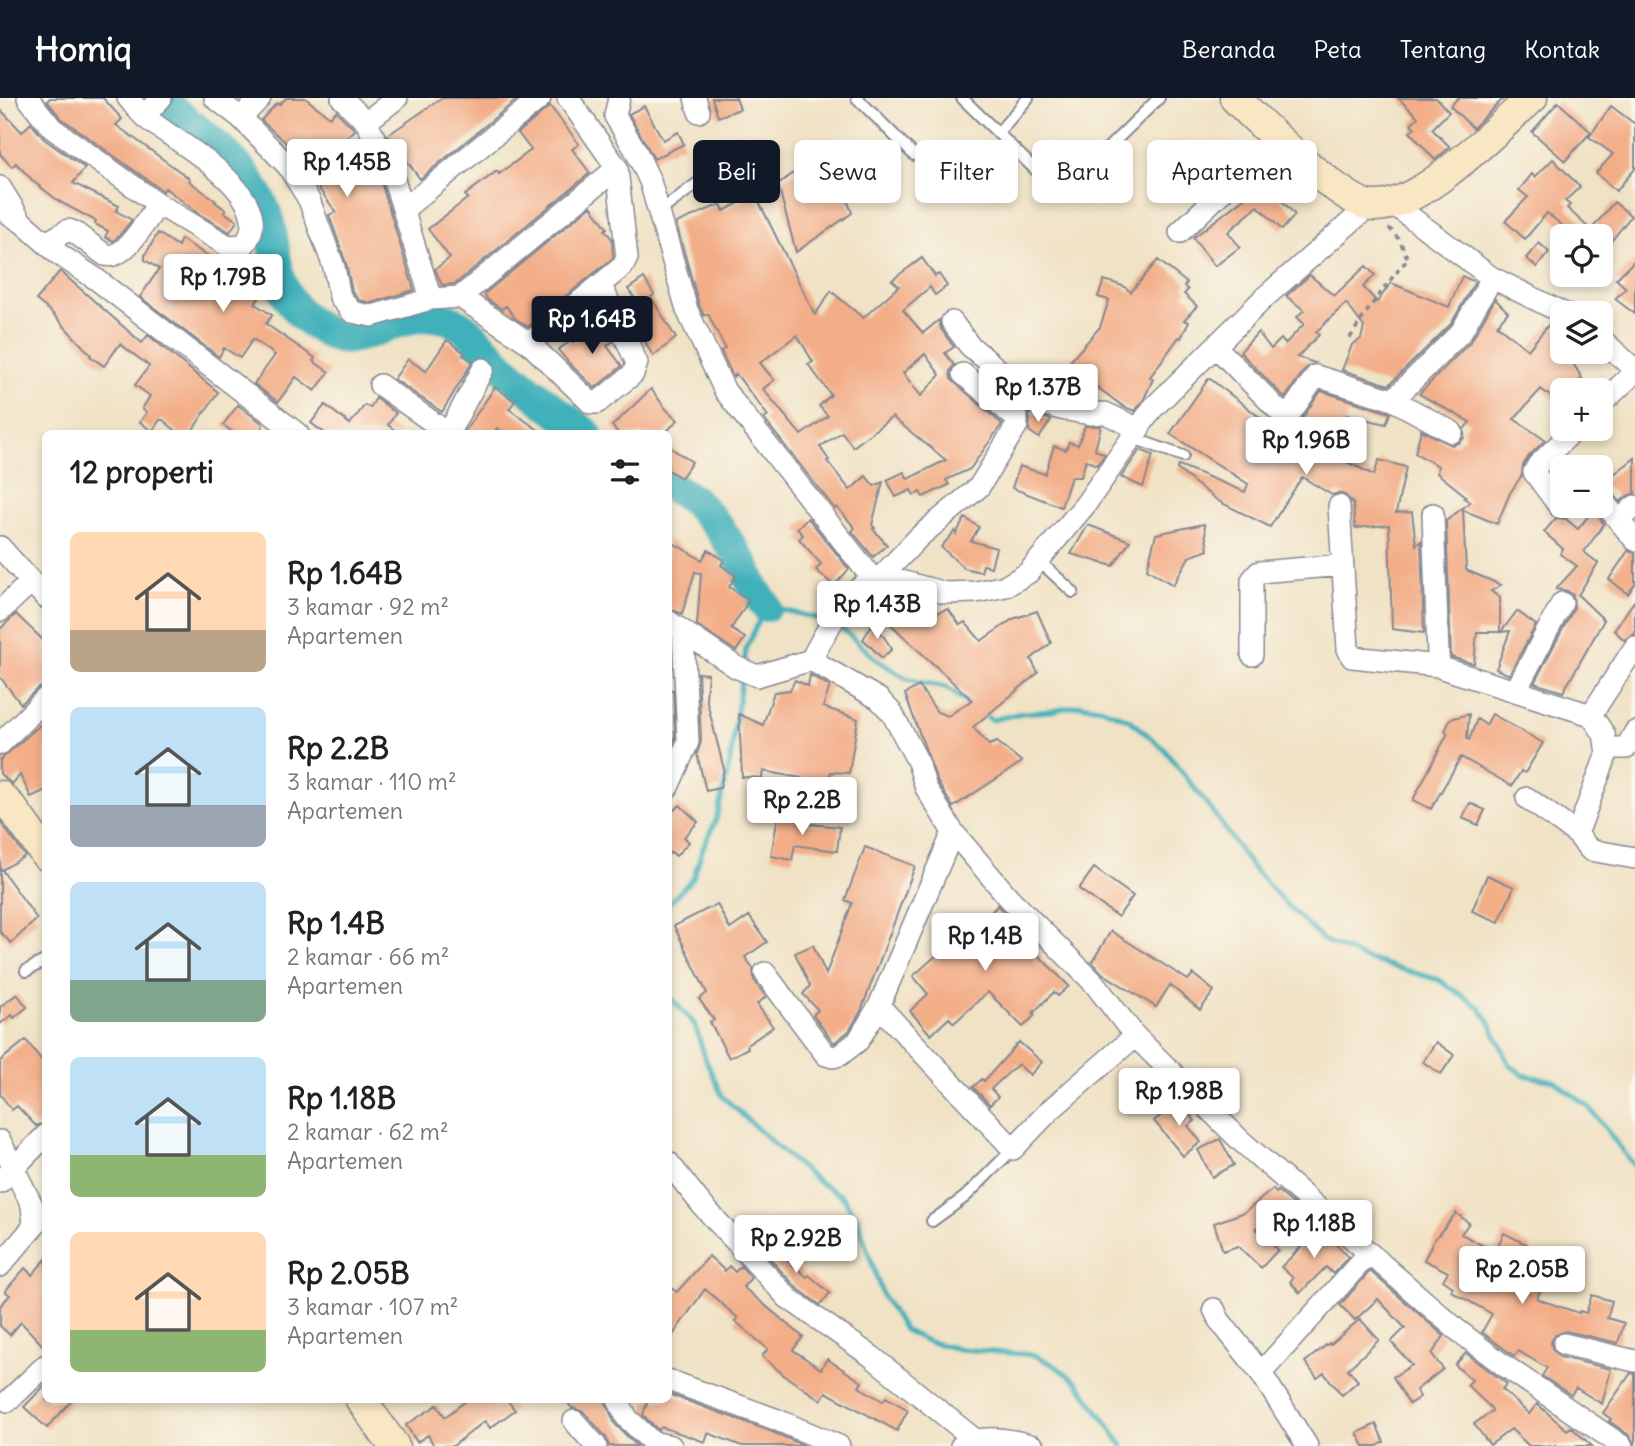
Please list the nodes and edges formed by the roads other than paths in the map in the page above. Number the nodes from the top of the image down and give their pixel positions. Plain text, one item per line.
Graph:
1 (28, 98) edge
2 (128, 98) edge
3 (215, 98) edge
4 (260, 98) edge
5 (342, 98) edge
6 (397, 98) edge
7 (540, 98) edge
8 (568, 98) edge
9 (619, 98) edge
10 (858, 98) edge
11 (962, 98) edge
12 (1028, 98) edge
13 (1159, 98) edge
14 (1235, 98) edge
15 (1532, 98) edge
16 (152, 107) edge
17 (241, 118) junction
18 (366, 122) junction
19 (998, 133) junction
20 (1277, 139) junction
21 (914, 155) dead end
22 (617, 169) junction
23 (693, 186) edge
24 (0, 187) edge
25 (158, 204) junction
26 (1381, 205) junction
27 (0, 208) edge
28 (404, 209) junction
29 (659, 212) junction
30 (23, 223) junction
31 (1180, 232) dead end
32 (46, 243) junction
33 (601, 285) junction
34 (1487, 287) dead end
35 (460, 297) junction
36 (431, 299) junction
37 (1550, 306) edge
38 (952, 322) dead end
39 (530, 343) junction
40 (1216, 347) junction
41 (1613, 350) edge
42 (483, 369) dead end
43 (1635, 371) edge
44 (963, 374) dead end
45 (380, 385) dead end
46 (1613, 392) edge
47 (1393, 400) junction
48 (293, 430) edge
49 (444, 430) edge
50 (450, 430) edge
51 (1452, 432) dead end
52 (1136, 433) junction
53 (1563, 441) edge
54 (1183, 456) dead end
55 (1550, 494) edge
56 (1339, 506) dead end
57 (1635, 506) edge
58 (1433, 514) dead end
59 (1613, 514) edge
60 (1619, 522) junction
61 (1635, 540) edge
62 (0, 547) edge
63 (1038, 560) junction
64 (1343, 565) junction
65 (877, 577) junction
66 (38, 590) edge
67 (1073, 592) dead end
68 (1562, 603) dead end
69 (0, 611) edge
70 (676, 626) edge
71 (1635, 647) edge
72 (1252, 655) dead end
73 (811, 660) junction
74 (1439, 666) junction
75 (1516, 690) junction
76 (42, 702) edge
77 (1591, 715) junction
78 (1635, 732) edge
79 (0, 744) edge
80 (1608, 748) junction
81 (672, 778) edge
82 (0, 796) edge
83 (1527, 798) dead end
84 (953, 832) junction
85 (1577, 834) junction
86 (42, 849) edge
87 (1635, 858) edge
88 (42, 962) edge
89 (26, 971) dead end
90 (765, 973) dead end
91 (879, 1006) junction
92 (1135, 1036) junction
93 (42, 1139) edge
94 (0, 1141) edge
95 (1013, 1149) junction
96 (672, 1167) edge
97 (7, 1175) edge
98 (932, 1221) dead end
99 (1369, 1253) junction
100 (0, 1266) edge
101 (1214, 1310) dead end
102 (1564, 1344) dead end
103 (1635, 1361) edge
104 (42, 1368) edge
105 (1261, 1373) junction
106 (672, 1381) edge
107 (8, 1401) dead end
108 (620, 1403) edge
109 (372, 1405) edge
110 (574, 1421) dead end
111 (967, 1443) edge
112 (655, 1445) edge
113 (394, 1446) edge
114 (596, 1446) edge
115 (839, 1446) edge
116 (1033, 1446) edge
117 (1307, 1446) edge
118 (1622, 1446) edge

1 - 25 street
2 - 16 street
3 - 17 street
4 - 17 street
5 - 18 street
6 - 18 street
7 - 28 street
8 - 22 street
9 - 29 street
10 - 21 lane
11 - 19 lane
12 - 19 lane
13 - 19 lane
14 - 20 street
15 - 26 street
16 - 25 street
17 - 36 street
18 - 28 street
20 - 26 street
20 - 31 street
22 - 33 street
22 - 35 street
23 - 29 lane
24 - 30 street
25 - 32 street
26 - 37 street
26 - 40 street
27 - 30 street
28 - 36 street
29 - 65 street
30 - 32 street
32 - 48 street
33 - 39 street
33 - 39 street
34 - 47 street
35 - 36 street
35 - 39 street
38 - 52 street
40 - 47 street
40 - 52 street
41 - 43 street
42 - 50 street
43 - 46 street
44 - 65 street
45 - 49 street
47 - 51 street
52 - 54 lane
52 - 63 street
53 - 55 street
56 - 64 street
57 - 60 street
58 - 74 street
59 - 60 street
60 - 61 street
62 - 66 street
63 - 65 street
63 - 67 lane
64 - 72 street
64 - 74 street
65 - 73 street
66 - 69 street
68 - 75 street
70 - 73 street
70 - 81 street
71 - 77 street
73 - 84 street
74 - 75 street
75 - 77 street
76 - 79 street
77 - 80 street
78 - 80 street
80 - 85 street
82 - 86 street
83 - 85 street
84 - 91 street
84 - 92 street
85 - 87 street
88 - 89 lane
90 - 91 street
91 - 95 street
92 - 95 street
92 - 99 street
93 - 97 street
94 - 97 street
95 - 98 lane
96 - 111 street
97 - 100 street
99 - 105 street
99 - 118 street
101 - 105 street
102 - 103 street
104 - 107 street
105 - 117 street
106 - 115 street
108 - 112 street
109 - 113 street
110 - 114 street
111 - 116 street

